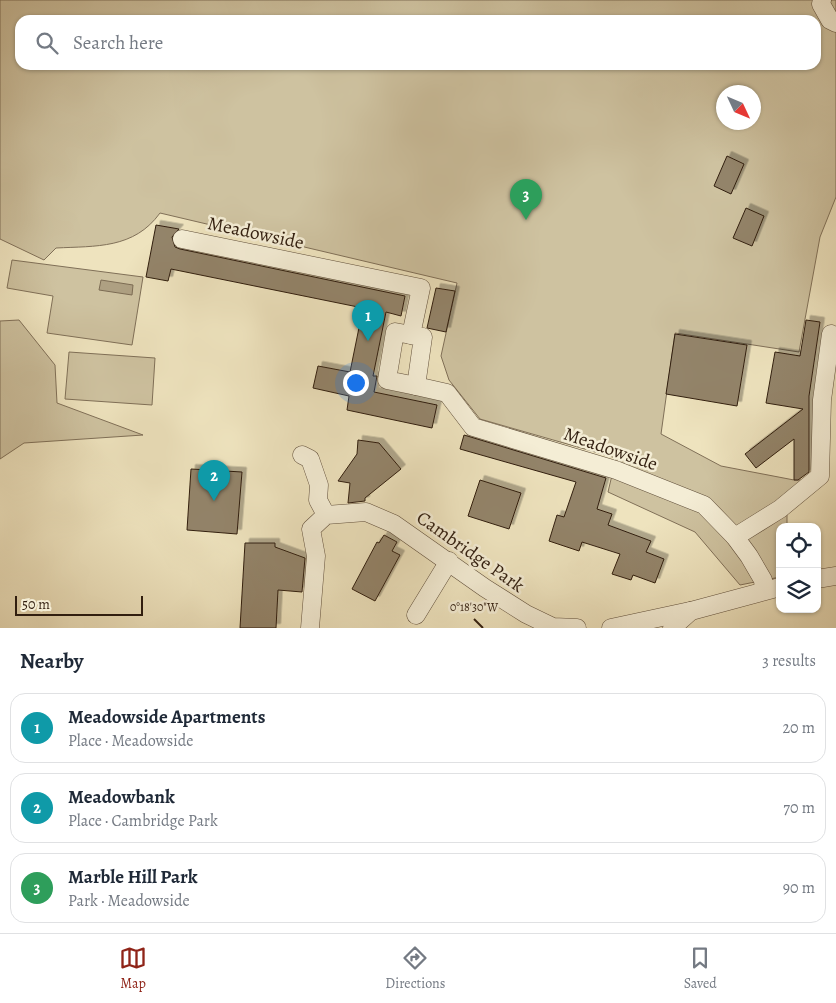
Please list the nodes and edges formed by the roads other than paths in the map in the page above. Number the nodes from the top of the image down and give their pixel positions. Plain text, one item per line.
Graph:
1 (822, 0) edge
2 (836, 22) edge
3 (182, 239) dead end
4 (831, 334) dead end
5 (411, 335) junction
6 (416, 386) junction
7 (302, 455) dead end
8 (333, 514) junction
9 (735, 537) junction
10 (449, 561) junction
11 (836, 576) edge
12 (821, 578) edge
13 (772, 588) edge
14 (691, 611) junction
15 (416, 615) dead end
16 (310, 628) edge
17 (577, 628) edge
18 (611, 628) edge
19 (672, 628) edge

1 - 2 street
3 - 5 street, Meadowside
4 - 9 street
5 - 6 street
5 - 6 street, Meadowside
6 - 9 street, Meadowside
7 - 8 street
8 - 10 street, Cambridge Park
8 - 16 street
9 - 13 street, Meadowside
10 - 15 street
10 - 17 street, Cambridge Park
11 - 12 street
13 - 14 street
14 - 18 street
14 - 19 street

